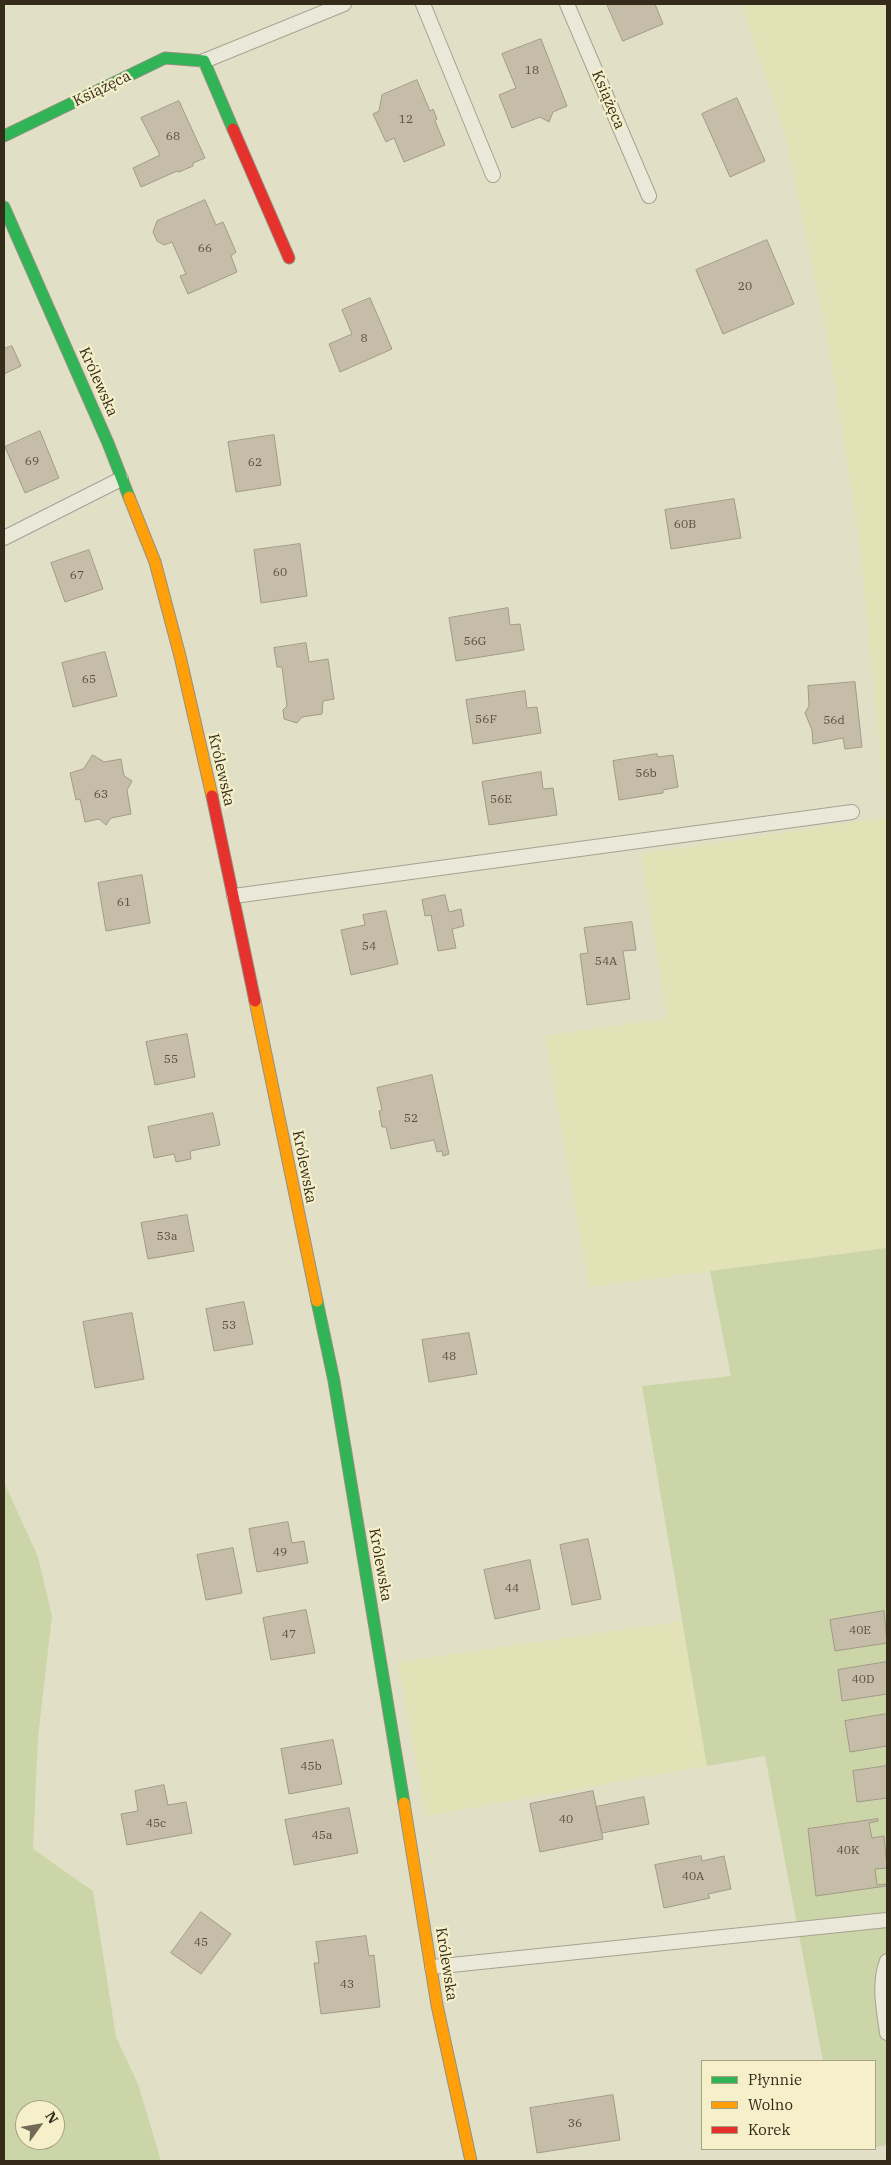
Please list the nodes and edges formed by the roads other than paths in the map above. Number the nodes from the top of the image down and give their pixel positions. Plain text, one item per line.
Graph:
1 (344, 4) edge
2 (423, 4) edge
3 (568, 4) edge
4 (204, 61) junction
5 (4, 136) edge
6 (493, 175) dead end
7 (649, 196) dead end
8 (4, 206) edge
9 (289, 258) dead end
10 (121, 479) junction
11 (4, 538) edge
12 (852, 812) dead end
13 (234, 896) junction
14 (887, 1920) edge
15 (887, 1962) edge
16 (432, 1967) junction
17 (884, 1994) edge
18 (887, 2033) edge
19 (470, 2161) edge

1 - 4 lane, Książęca
2 - 6 lane
3 - 7 lane, Książęca
4 - 5 street, Książęca
4 - 9 street
8 - 10 street, Królewska
10 - 11 lane
10 - 13 street, Królewska
12 - 13 lane
13 - 16 street, Królewska
14 - 16 lane
15 - 17 lane
16 - 19 street, Królewska
17 - 18 lane

